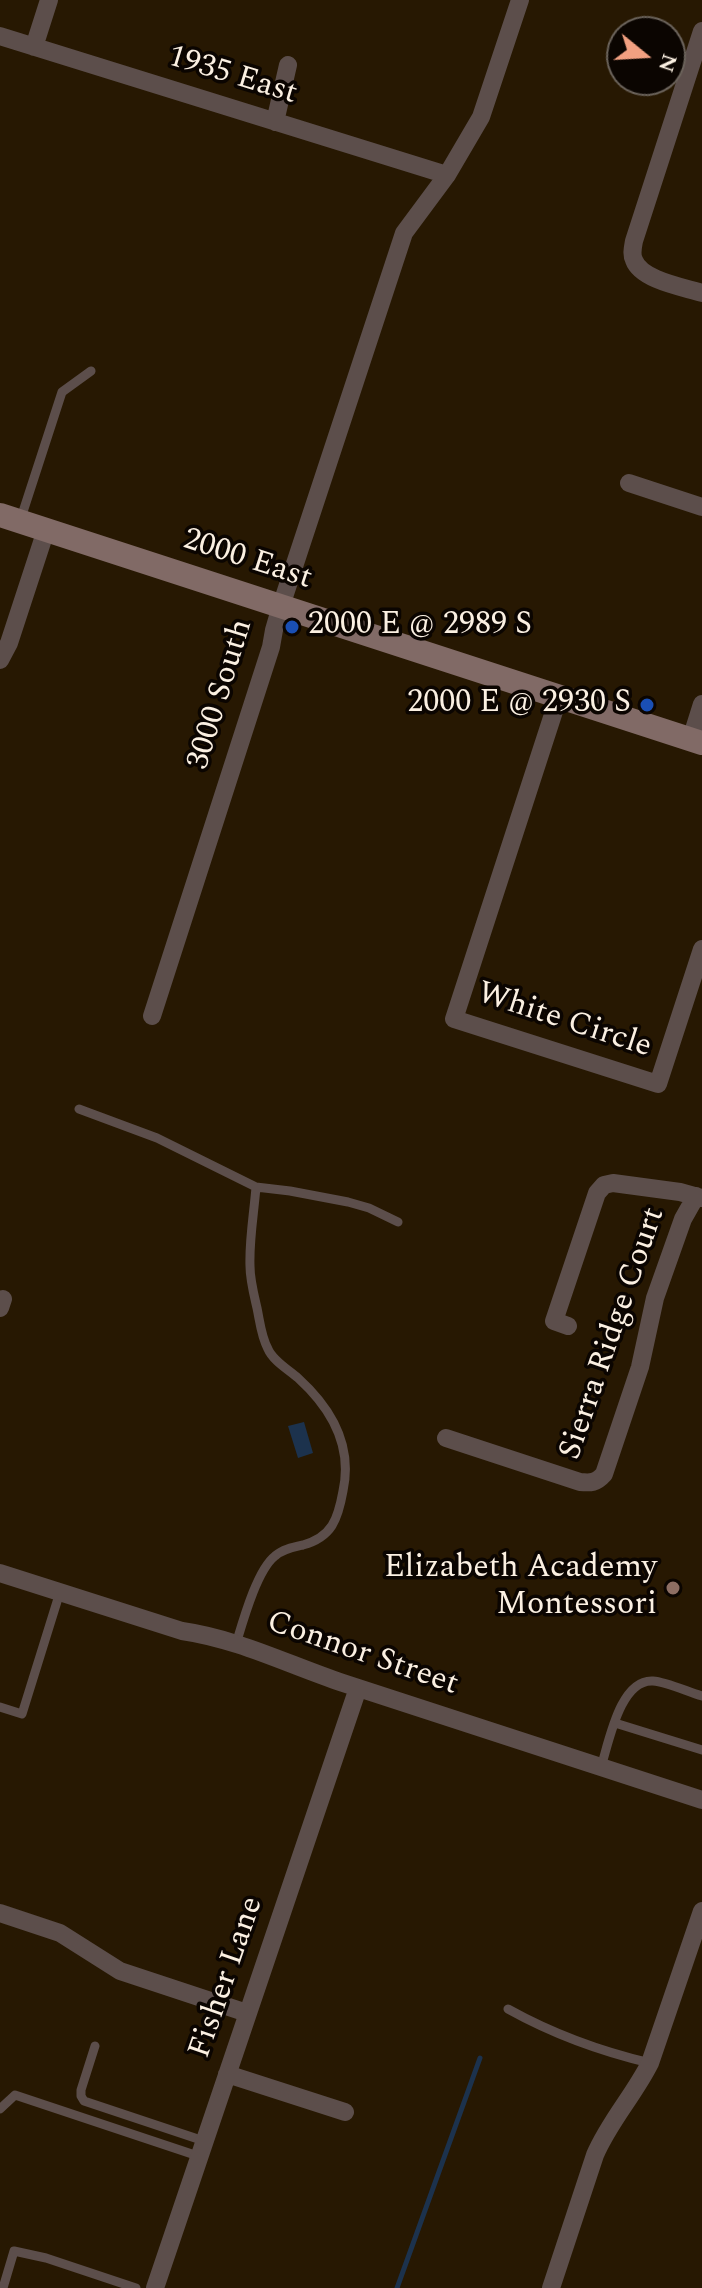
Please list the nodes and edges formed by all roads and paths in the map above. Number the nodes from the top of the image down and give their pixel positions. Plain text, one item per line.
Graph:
1 (49, 0) edge
2 (520, 0) edge
3 (702, 31) edge
4 (0, 36) edge
5 (34, 47) junction
6 (288, 65) dead end
7 (275, 122) junction
8 (447, 175) junction
9 (702, 293) edge
10 (91, 371) dead end
11 (629, 483) dead end
12 (702, 507) edge
13 (10, 518) edge
14 (46, 530) junction
15 (281, 606) junction
16 (0, 660) edge
17 (559, 696) junction
18 (702, 704) edge
19 (696, 741) edge
20 (702, 949) edge
21 (152, 1016) dead end
22 (79, 1109) dead end
23 (256, 1187) junction
24 (699, 1197) edge
25 (398, 1222) dead end
26 (568, 1326) dead end
27 (446, 1438) dead end
28 (0, 1573) edge
29 (60, 1592) junction
30 (236, 1644) junction
31 (358, 1688) junction
32 (702, 1696) edge
33 (0, 1707) edge
34 (615, 1723) junction
35 (702, 1750) edge
36 (601, 1767) junction
37 (702, 1800) edge
38 (702, 1911) edge
39 (0, 1913) edge
40 (508, 2009) dead end
41 (247, 2013) junction
42 (95, 2046) dead end
43 (650, 2063) junction
44 (227, 2074) junction
45 (0, 2109) edge
46 (345, 2112) dead end
47 (201, 2149) junction
48 (3, 2288) edge
49 (136, 2288) edge
50 (155, 2288) edge
51 (551, 2288) edge

1 - 5 street
2 - 8 street, 3000 South
3 - 9 street
4 - 5 street, 1935 East
5 - 7 street, 1935 East
6 - 7 street
7 - 8 street, 1935 East
8 - 15 street, 3000 South
10 - 13 lane
11 - 12 street
13 - 14 street, 2000 East
14 - 15 street, 2000 East
14 - 16 street
15 - 17 street, 2000 East
15 - 21 street, 3000 South
17 - 19 street, 2000 East
17 - 20 street, White Circle
18 - 19 street
22 - 23 lane
23 - 25 lane
23 - 30 lane
24 - 26 street
24 - 27 street, Sierra Ridge Court
28 - 29 street, Connor Street
29 - 30 street, Connor Street
29 - 33 lane
30 - 31 street, Connor Street
31 - 36 street, Connor Street
31 - 41 street, Fisher Lane
32 - 34 lane
34 - 35 lane
34 - 36 lane
36 - 37 street, Connor Street
38 - 43 street
39 - 41 street
40 - 43 lane
41 - 44 street, Fisher Lane
42 - 47 lane
43 - 51 street
44 - 46 street
44 - 47 street, Fisher Lane
45 - 47 lane
47 - 50 street, Fisher Lane
48 - 49 lane

